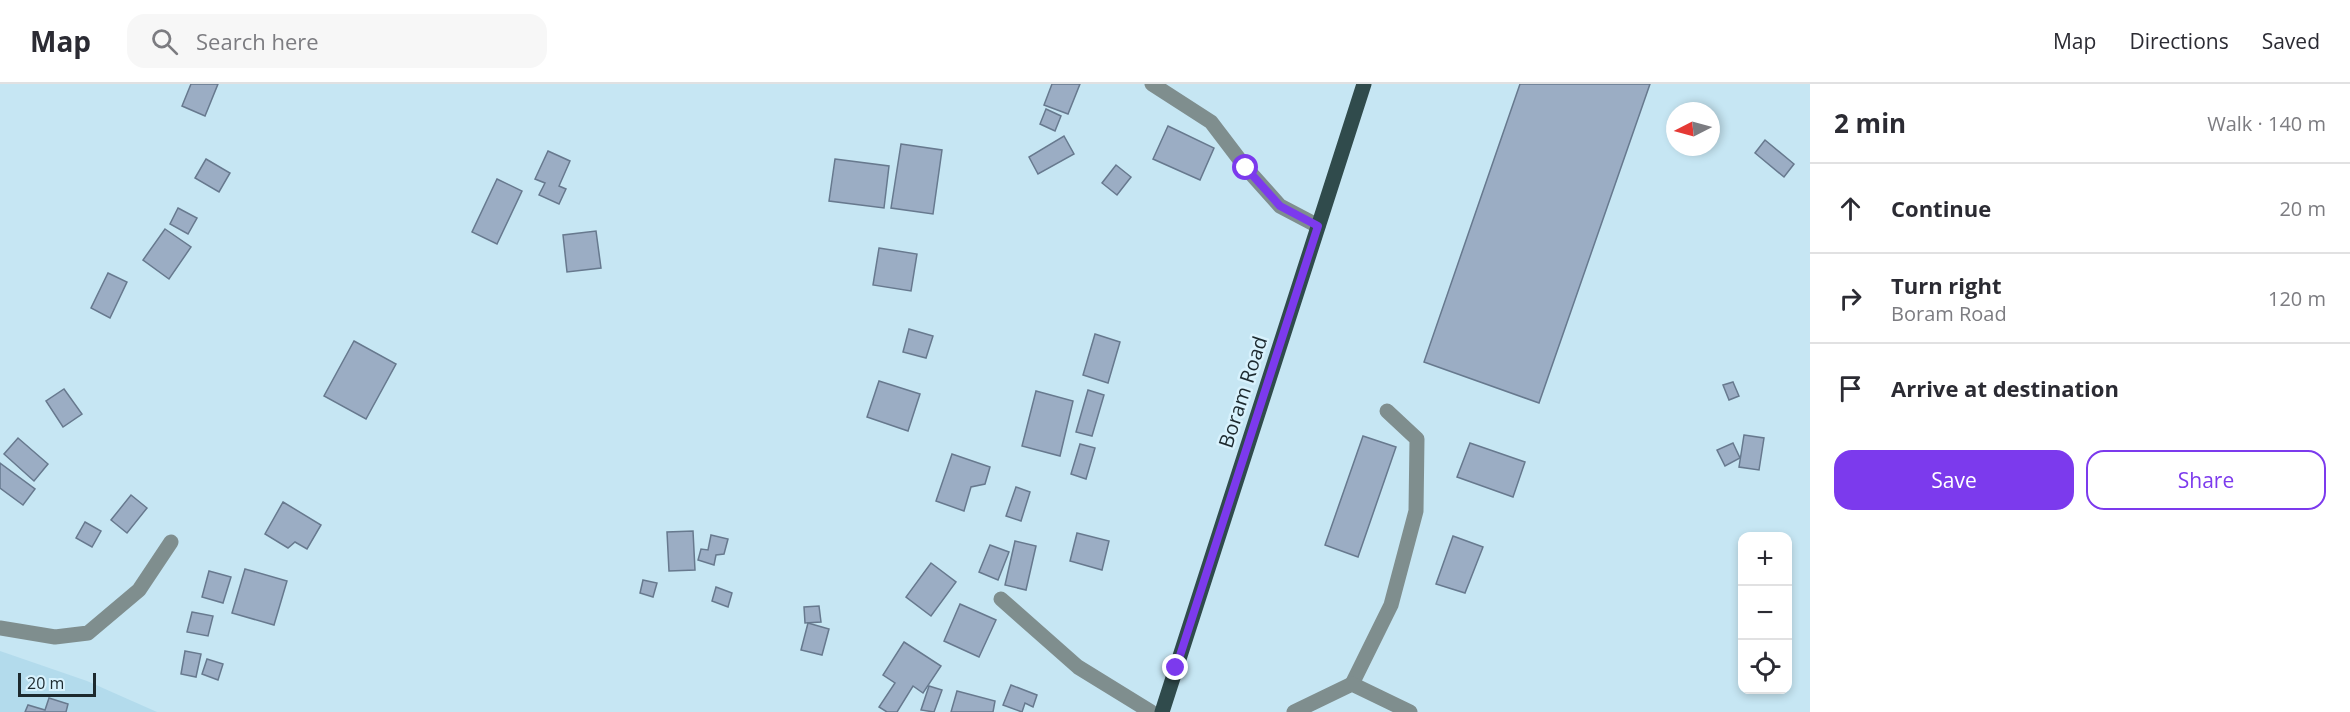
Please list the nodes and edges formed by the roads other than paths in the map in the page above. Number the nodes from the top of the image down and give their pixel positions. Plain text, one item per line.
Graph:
1 (1152, 84) edge
2 (1364, 84) edge
3 (1318, 226) junction
4 (1387, 411) dead end
5 (171, 543) dead end
6 (1001, 599) dead end
7 (0, 628) edge
8 (1352, 684) junction
9 (1150, 712) edge
10 (1162, 712) edge
11 (1294, 712) edge
12 (1410, 712) edge

1 - 3 street
2 - 3 main road, Boram Road
3 - 10 main road, Boram Road
4 - 8 street
5 - 7 street
6 - 9 street
8 - 11 street
8 - 12 street

